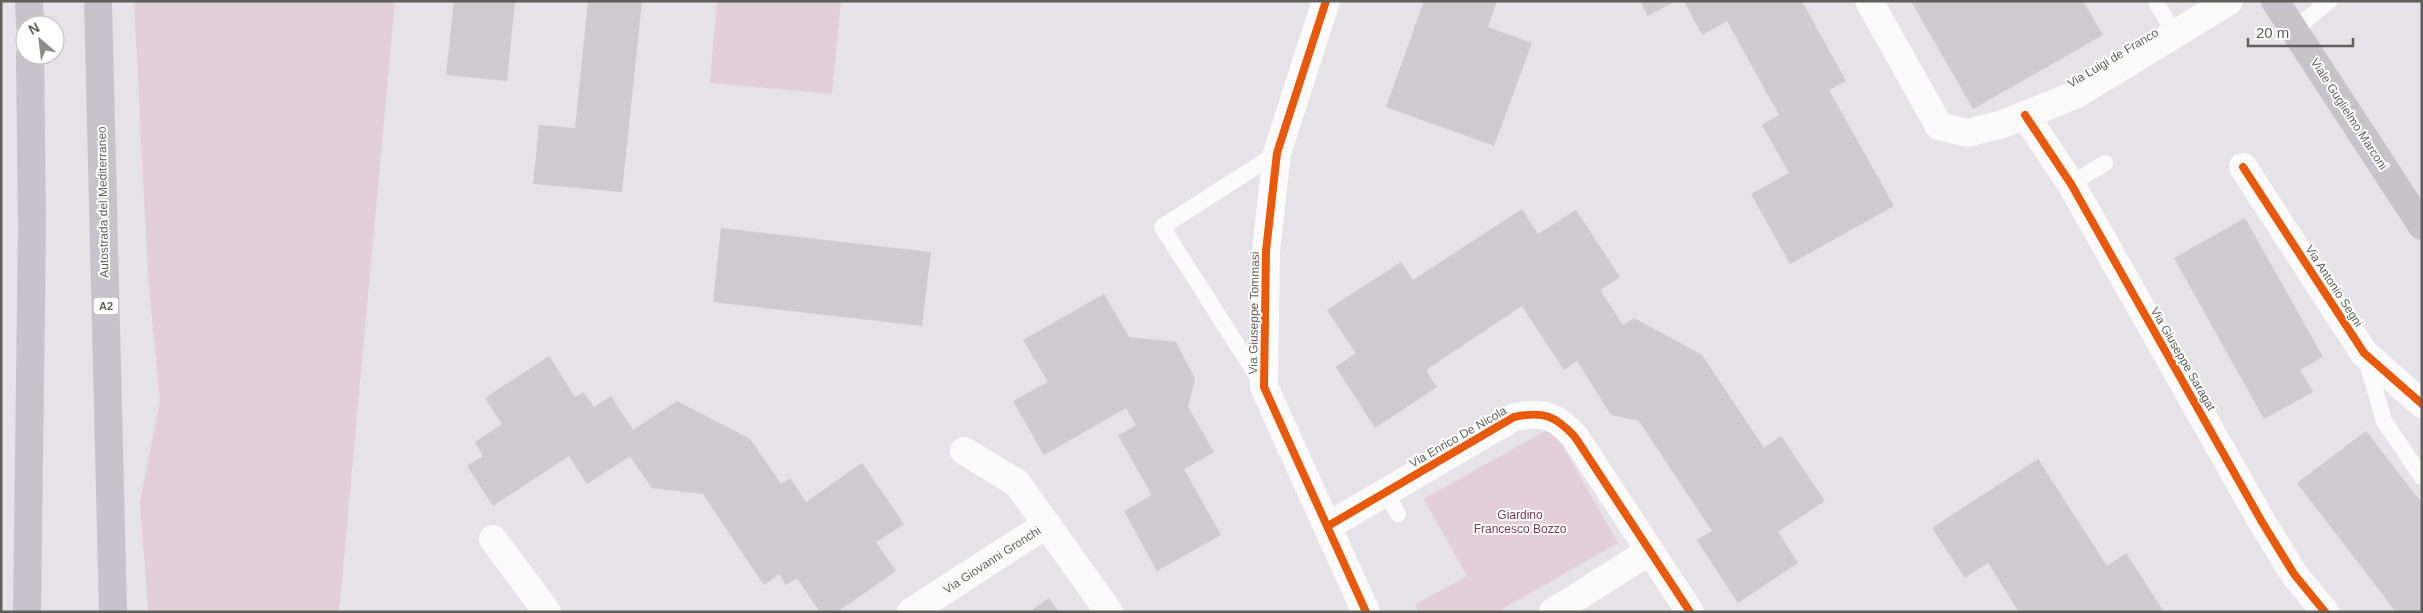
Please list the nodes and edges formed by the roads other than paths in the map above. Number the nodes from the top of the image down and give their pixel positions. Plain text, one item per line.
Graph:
1 (29, 1) edge
2 (98, 1) edge
3 (1326, 1) edge
4 (1869, 1) edge
5 (2229, 1) edge
6 (2275, 1) edge
7 (2329, 1) edge
8 (2157, 4) dead end
9 (30, 15) edge
10 (2294, 30) junction
11 (2175, 34) junction
12 (30, 65) edge
13 (2025, 116) junction
14 (1277, 153) junction
15 (2105, 163) dead end
16 (2243, 166) dead end
17 (2071, 184) junction
18 (2422, 226) edge
19 (2364, 353) junction
20 (1264, 386) junction
21 (2422, 404) edge
22 (964, 451) dead end
23 (2422, 477) edge
24 (1047, 524) junction
25 (1328, 526) junction
26 (493, 539) dead end
27 (1650, 551) junction
28 (27, 612) edge
29 (113, 612) edge
30 (547, 612) edge
31 (911, 612) edge
32 (1109, 612) edge
33 (1366, 612) edge
34 (1553, 612) edge
35 (1690, 612) edge
36 (2325, 612) edge

1 - 9 highway
2 - 29 highway, Autostrada del Mediterraneo / A2
3 - 14 street, Via Giuseppe Tommasi
4 - 13 street, Via Luigi de Franco
5 - 11 street, Via Luigi de Franco
6 - 10 main road, Viale Guglielmo Marconi
7 - 10 lane
8 - 11 lane
10 - 18 main road, Viale Guglielmo Marconi
11 - 13 street, Via Luigi de Franco
12 - 28 highway
13 - 17 street, Via Giuseppe Saragat
14 - 20 street, Via Giuseppe Tommasi
14 - 20 lane
15 - 17 lane
16 - 19 street, Via Antonio Segni
17 - 36 street, Via Giuseppe Saragat
19 - 21 street, Via Antonio Segni
19 - 23 lane, Via Antonio Segni
20 - 25 street, Via Giuseppe Tommasi
22 - 24 street, Via Giovanni Gronchi
24 - 31 street, Via Giovanni Gronchi
24 - 32 street, Via Giovanni Gronchi
25 - 27 street, Via Enrico De Nicola
25 - 33 street, Via Giuseppe Tommasi
26 - 30 street
27 - 34 street
27 - 35 street, Via Enrico De Nicola

